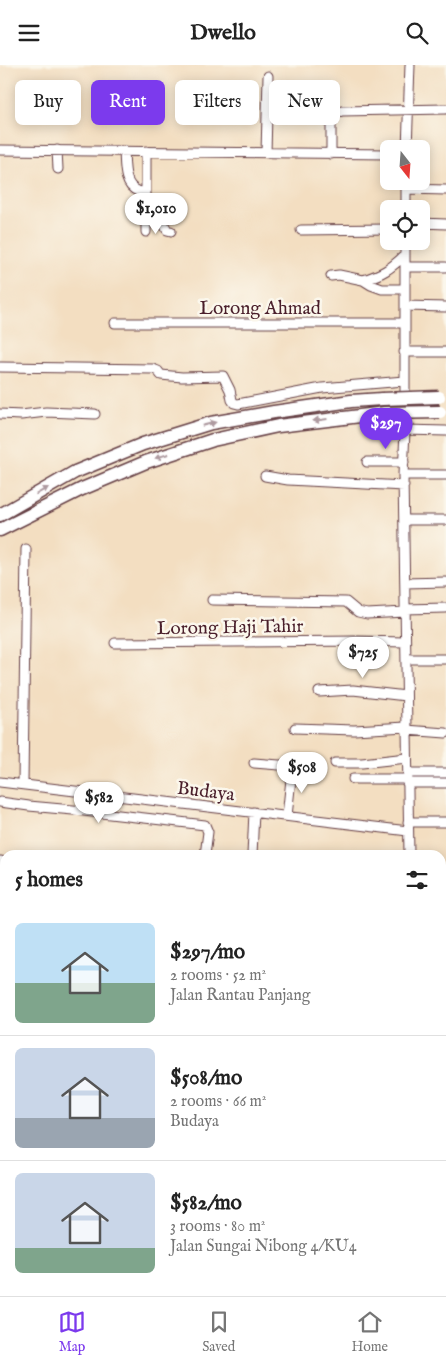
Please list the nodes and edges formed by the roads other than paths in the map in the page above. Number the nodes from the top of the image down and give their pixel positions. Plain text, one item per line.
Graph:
1 (410, 65) edge
2 (268, 76) dead end
3 (409, 109) junction
4 (446, 109) edge
5 (407, 140) edge
6 (0, 150) edge
7 (58, 151) junction
8 (124, 151) junction
9 (146, 151) junction
10 (266, 153) junction
11 (330, 154) junction
12 (380, 154) edge
13 (58, 169) dead end
14 (430, 188) edge
15 (446, 190) edge
16 (146, 193) junction
17 (146, 217) junction
18 (430, 223) edge
19 (446, 224) edge
20 (380, 229) edge
21 (301, 230) dead end
22 (171, 231) dead end
23 (146, 232) dead end
24 (405, 250) edge
25 (405, 255) junction
26 (405, 267) junction
27 (446, 267) edge
28 (331, 276) dead end
29 (363, 280) junction
30 (405, 289) junction
31 (405, 306) junction
32 (446, 307) edge
33 (115, 323) dead end
34 (404, 323) junction
35 (404, 352) junction
36 (446, 352) edge
37 (0, 367) edge
38 (404, 381) junction
39 (443, 397) edge
40 (443, 412) edge
41 (0, 414) edge
42 (95, 414) dead end
43 (405, 430) junction
44 (446, 431) edge
45 (367, 462) dead end
46 (404, 463) junction
47 (404, 475) junction
48 (446, 475) edge
49 (265, 476) dead end
50 (404, 486) junction
51 (0, 515) edge
52 (404, 520) junction
53 (446, 520) edge
54 (0, 530) edge
55 (26, 549) dead end
56 (446, 582) edge
57 (404, 583) junction
58 (212, 600) dead end
59 (446, 608) edge
60 (405, 610) junction
61 (405, 642) junction
62 (115, 643) dead end
63 (406, 659) junction
64 (446, 659) edge
65 (319, 692) dead end
66 (406, 696) junction
67 (295, 728) dead end
68 (406, 729) junction
69 (446, 733) edge
70 (407, 758) junction
71 (254, 763) dead end
72 (335, 763) dead end
73 (446, 773) edge
74 (407, 778) junction
75 (353, 779) dead end
76 (0, 782) edge
77 (446, 783) edge
78 (23, 784) junction
79 (0, 802) edge
80 (254, 812) junction
81 (287, 816) junction
82 (446, 821) edge
83 (408, 826) junction
84 (206, 850) edge
85 (252, 850) edge
86 (409, 850) edge

1 - 3 street
2 - 10 street
3 - 4 street
3 - 5 street
3 - 11 street
6 - 7 street
7 - 8 street
7 - 13 street
8 - 9 street
8 - 16 street
9 - 10 street
9 - 16 street
10 - 11 street
11 - 12 street
14 - 15 street
16 - 17 street
17 - 22 street
17 - 23 street
18 - 19 street
20 - 21 street
24 - 25 street
25 - 26 street
25 - 29 street
26 - 27 street
26 - 30 street
28 - 29 street
29 - 30 street
30 - 31 street
31 - 32 street
31 - 34 street
33 - 34 street, Lorong Ahmad
34 - 35 street
35 - 36 street
35 - 38 street
37 - 38 street
38 - 43 street
51 -> 39 highway, bridge
40 -> 54 highway, bridge
41 - 42 street
43 - 44 street
43 - 46 street
45 - 46 street
46 - 47 street
47 - 48 street
47 - 50 street
49 - 50 street
50 - 52 street
52 - 53 street
52 - 57 street
55 - 78 street
56 - 57 street
57 - 60 street
58 - 60 street
59 - 60 street
60 - 61 street
61 - 62 street, Lorong Haji Tahir
61 - 63 street
63 - 64 street
63 - 66 street
65 - 66 street
66 - 68 street
67 - 68 street
68 - 69 street
68 - 70 street
70 - 72 street
70 - 74 street
71 - 81 street
73 - 74 street
74 - 75 street
74 - 77 street
74 - 83 street
76 - 78 street, Budaya
78 - 80 street, Budaya
79 - 84 street
80 - 81 street, Budaya
80 - 85 street
81 - 83 street, Budaya
82 - 83 street, Budaya
83 - 86 street

